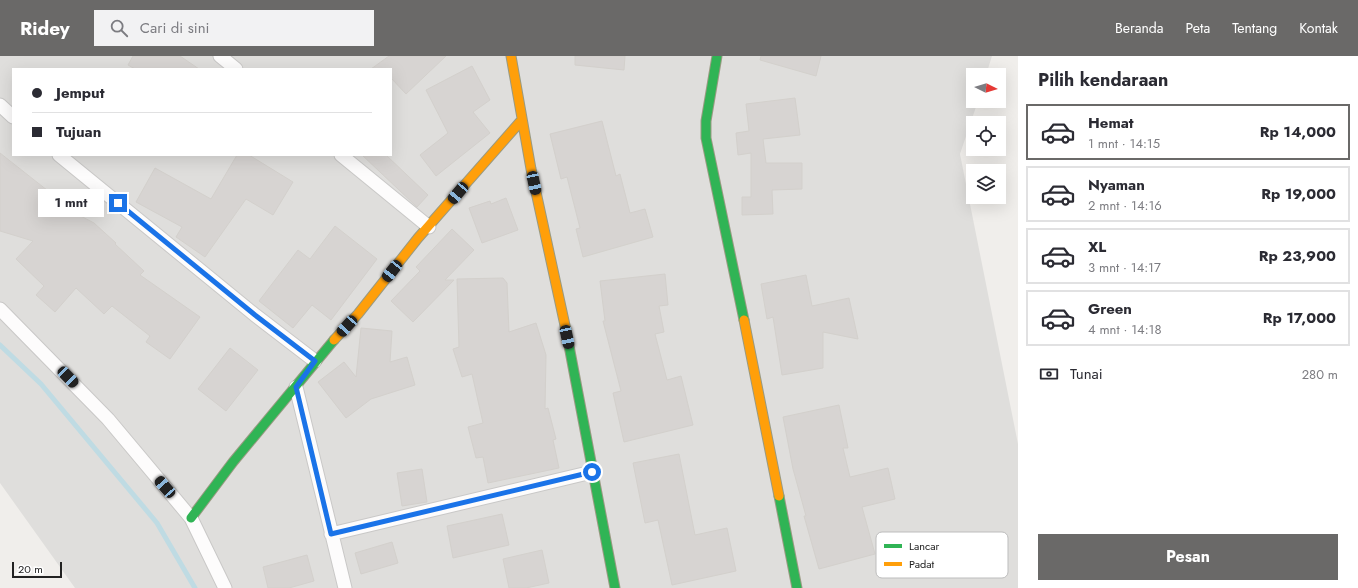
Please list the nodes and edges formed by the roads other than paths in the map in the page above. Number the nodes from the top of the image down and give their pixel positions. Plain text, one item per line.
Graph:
1 (220, 56) edge
2 (511, 56) edge
3 (717, 56) edge
4 (235, 68) edge
5 (0, 105) edge
6 (12, 116) edge
7 (520, 122) junction
8 (60, 156) edge
9 (342, 156) edge
10 (429, 227) junction
11 (0, 310) edge
12 (315, 361) junction
13 (296, 387) junction
14 (592, 472) junction
15 (191, 518) junction
16 (331, 534) junction
17 (225, 588) edge
18 (345, 588) edge
19 (615, 588) edge
20 (797, 588) edge

1 - 4 street
2 - 7 street
3 - 20 street
5 - 6 street
7 - 10 street
7 - 14 street
8 - 12 street
9 - 10 street
10 - 12 street
11 - 15 street
12 - 13 street
13 - 15 street
13 - 16 street
14 - 16 street
14 - 19 street
15 - 17 street
16 - 18 street

